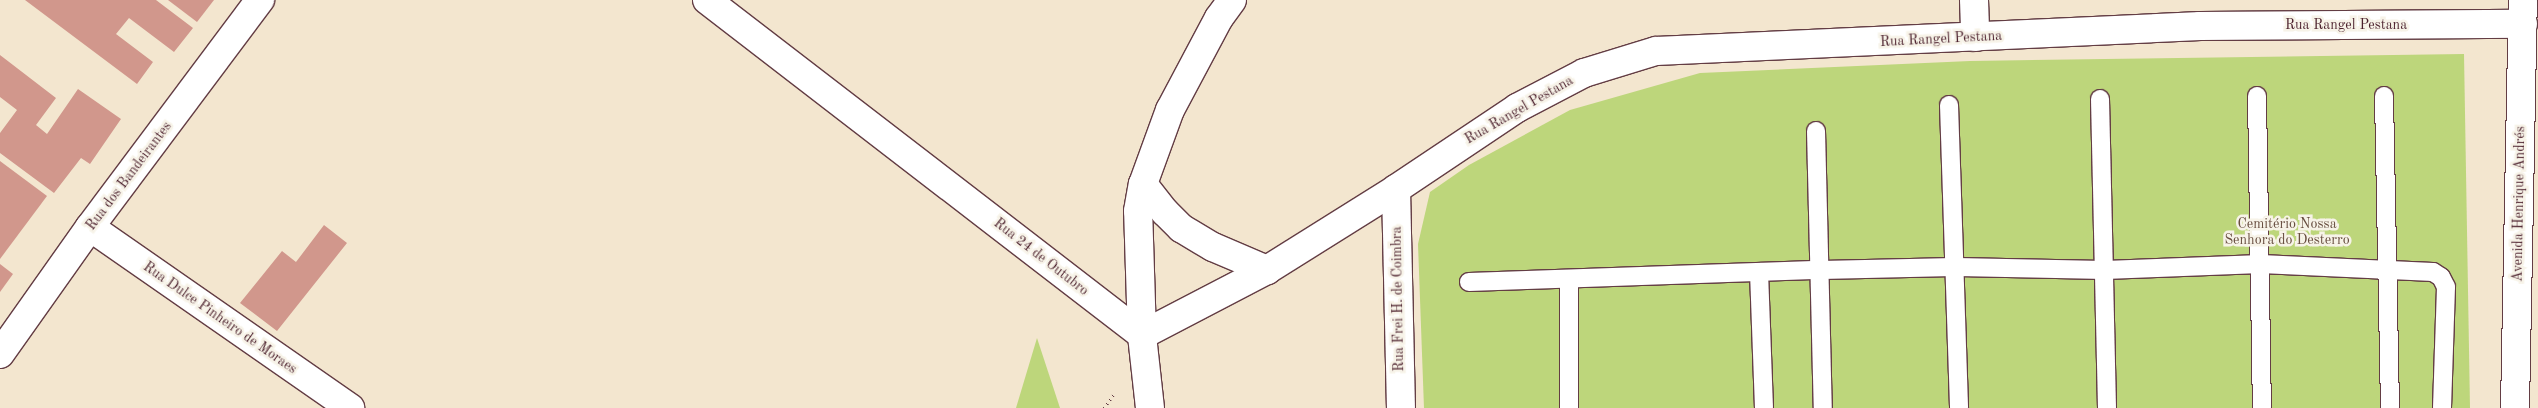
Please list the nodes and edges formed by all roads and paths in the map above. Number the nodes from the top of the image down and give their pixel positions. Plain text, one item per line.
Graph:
1 (260, 0) edge
2 (708, 0) edge
3 (1232, 0) edge
4 (1974, 0) edge
5 (2523, 12) edge
6 (1975, 37) junction
7 (2257, 96) dead end
8 (2384, 96) dead end
9 (2100, 99) dead end
10 (1949, 104) dead end
11 (1816, 131) dead end
12 (1143, 184) junction
13 (1396, 189) junction
14 (90, 227) junction
15 (2261, 264) junction
16 (1954, 267) junction
17 (2387, 269) junction
18 (1267, 270) junction
19 (1821, 270) junction
20 (2105, 270) junction
21 (1759, 272) junction
22 (1569, 279) junction
23 (1469, 282) dead end
24 (1142, 336) junction
25 (0, 354) edge
26 (2516, 397) edge
27 (350, 408) edge
28 (1150, 408) edge
29 (1401, 408) edge
30 (1569, 408) edge
31 (1764, 408) edge
32 (1823, 408) edge
33 (1959, 408) edge
34 (2107, 408) edge
35 (2262, 408) edge
36 (2390, 408) edge
37 (2442, 408) edge
38 (2533, 408) edge

1 - 14 street, Rua dos Bandeirantes
2 - 24 street, Rua 24 de Outubro
3 - 12 street
4 - 6 street
5 - 6 street, Rua Rangel Pestana
5 - 26 street, Avenida Henrique Andrés
6 - 13 street, Rua Rangel Pestana
7 - 15 lane
8 - 17 lane
9 - 20 lane
10 - 16 lane
11 - 19 lane
12 - 18 street
12 - 24 street
13 - 18 street
13 - 29 street, Rua Frei H. de Coimbra
14 - 25 street, Rua dos Bandeirantes
14 - 27 street, Rua Dulce Pinheiro de Moraes
15 - 17 lane
15 - 20 lane
15 - 35 lane
16 - 19 lane
16 - 20 lane
16 - 33 lane
17 - 36 lane
17 - 37 lane
18 - 24 street
19 - 21 lane
19 - 32 lane
20 - 34 lane
21 - 22 lane
21 - 31 lane
22 - 23 lane
22 - 30 lane
24 - 28 street
26 - 38 street

